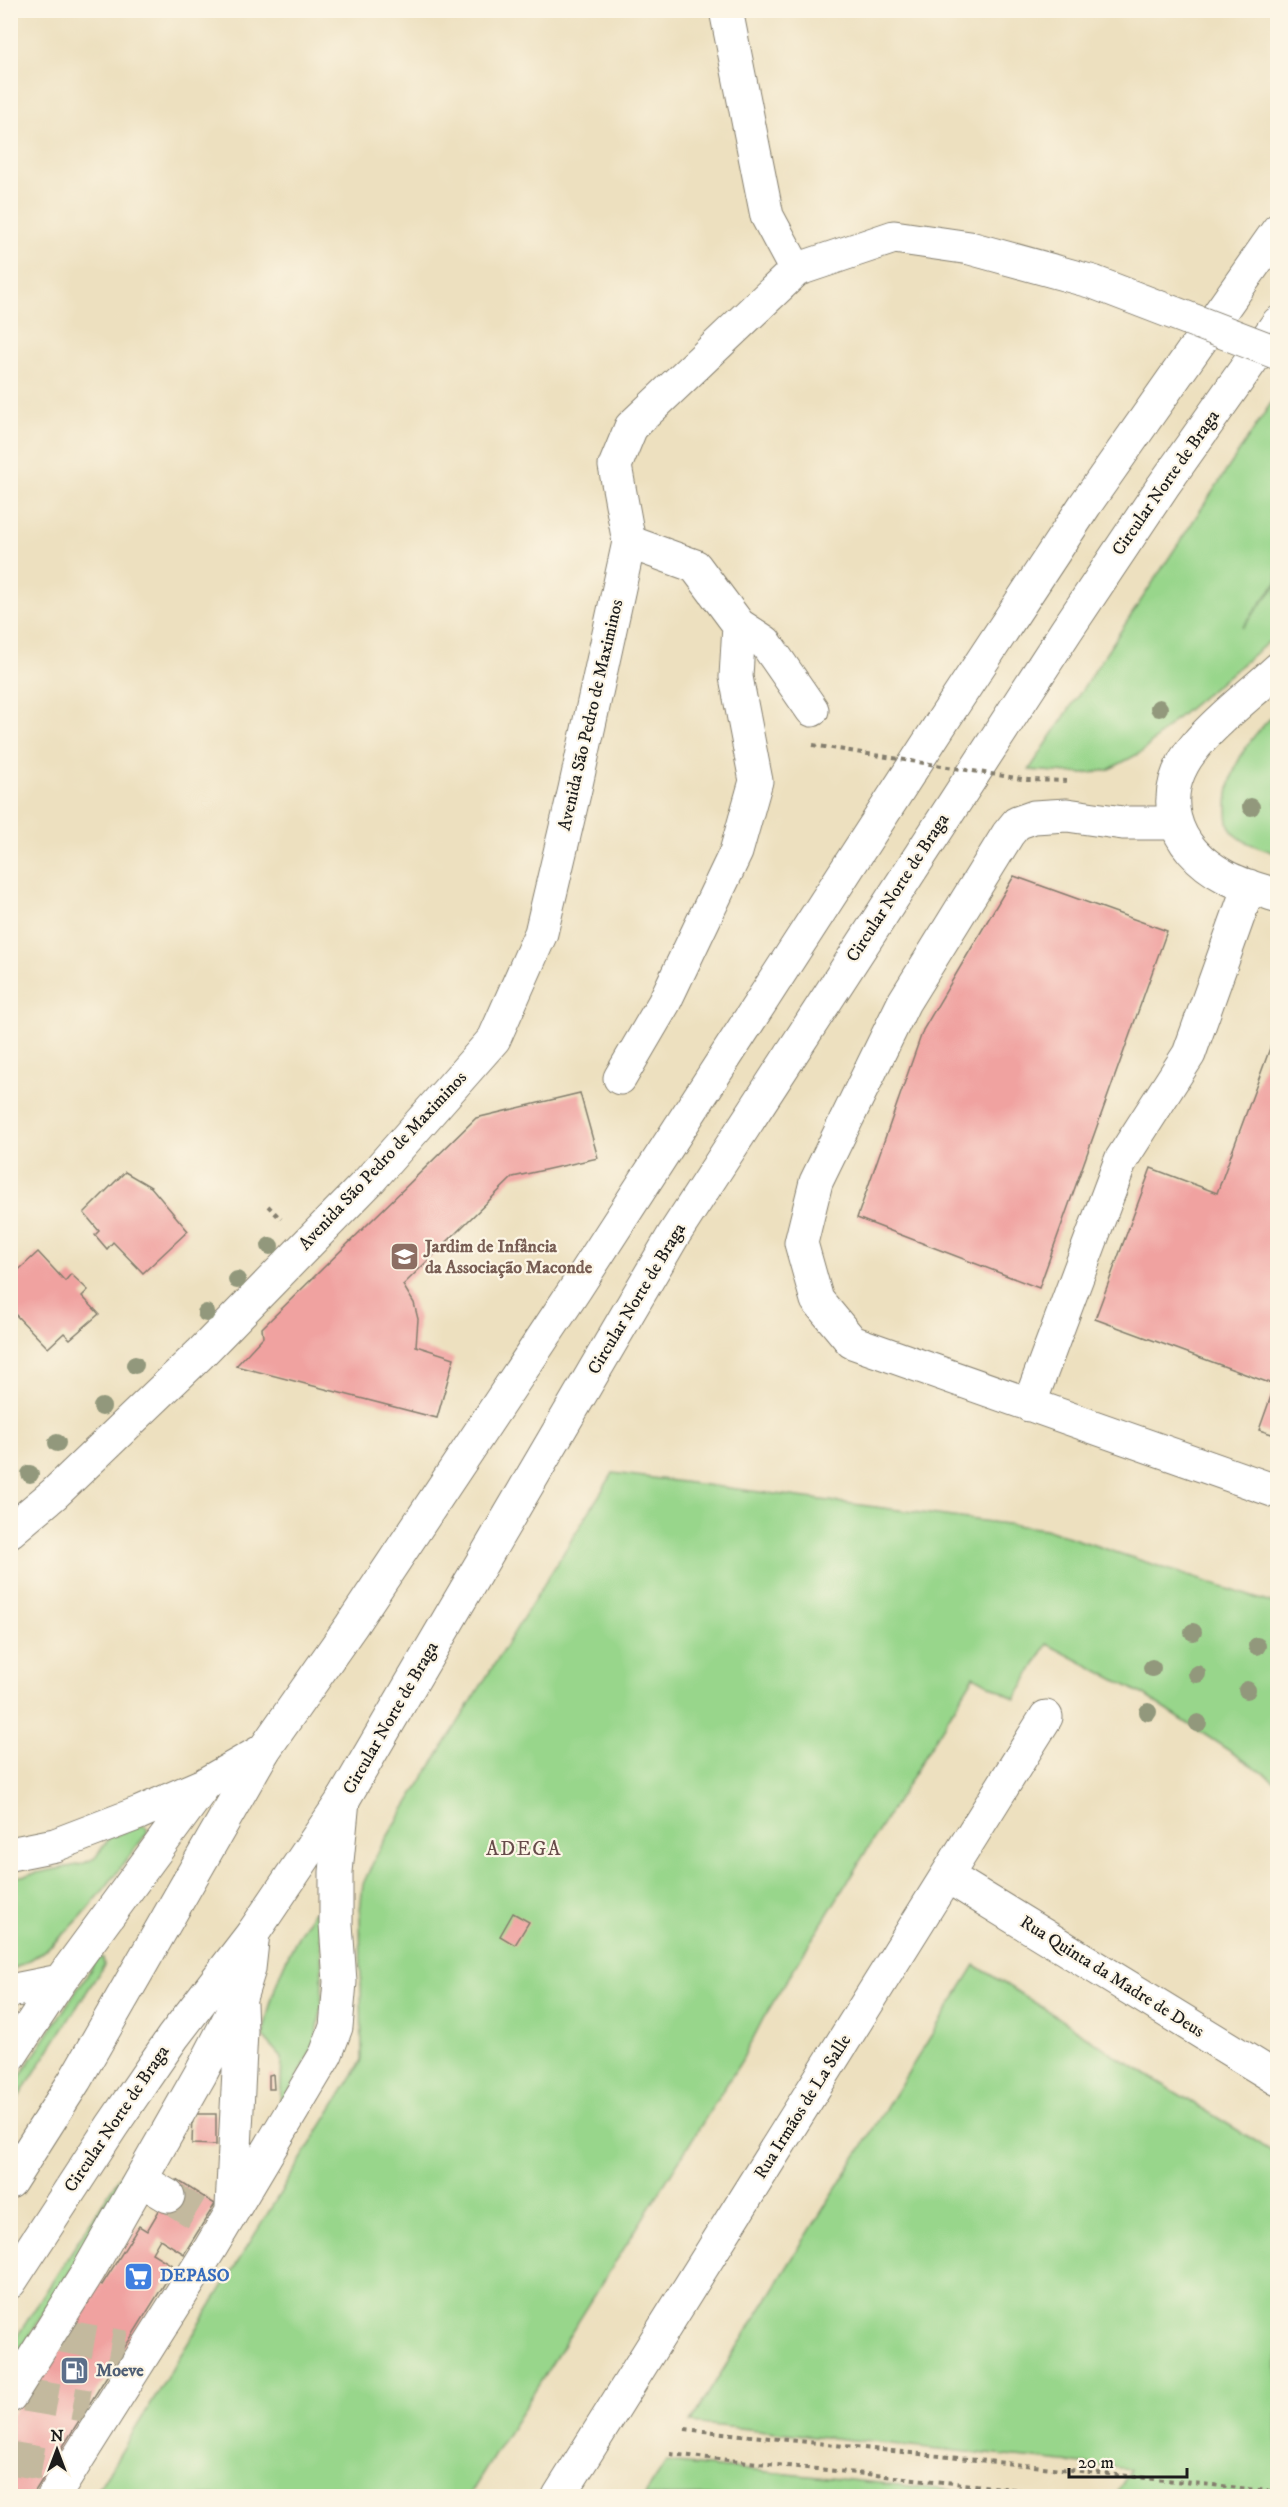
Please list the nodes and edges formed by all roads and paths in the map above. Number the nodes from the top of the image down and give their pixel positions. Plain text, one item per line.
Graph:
1 (726, 10) edge
2 (1278, 230) edge
3 (796, 270) junction
4 (1278, 323) edge
5 (1278, 353) edge
6 (629, 542) junction
7 (739, 625) junction
8 (1278, 669) edge
9 (812, 710) dead end
10 (813, 745) dead end
11 (1071, 781) dead end
12 (1174, 823) junction
13 (1264, 891) edge
14 (620, 1078) dead end
15 (1029, 1405) junction
16 (1278, 1492) edge
17 (10, 1531) edge
18 (1046, 1717) dead end
19 (264, 1750) junction
20 (205, 1784) junction
21 (343, 1800) junction
22 (10, 1854) edge
23 (947, 1876) junction
24 (253, 1933) junction
25 (60, 1981) junction
26 (10, 1991) edge
27 (240, 1998) junction
28 (10, 2056) edge
29 (1278, 2079) edge
30 (10, 2182) edge
31 (213, 2229) junction
32 (10, 2282) edge
33 (16, 2394) edge
34 (685, 2429) dead end
35 (670, 2454) dead end
36 (60, 2476) edge
37 (1278, 2492) edge
38 (560, 2496) edge
39 (1082, 2496) edge

1 - 3 main road
2 - 19 main road
3 - 5 main road, Avenida São Pedro de Maximinos, bridge
3 - 6 main road, Avenida São Pedro de Maximinos
4 - 21 main road, Circular Norte de Braga
6 - 7 main road
6 - 17 main road, Avenida São Pedro de Maximinos
7 - 9 main road
7 - 14 main road
8 - 12 main road
10 - 11 path, bridge
12 - 13 main road
12 - 15 main road
13 - 15 main road
15 - 16 main road
18 - 23 main road, Rua Irmãos de La Salle
19 - 20 main road
19 - 30 main road
20 - 22 main road
20 - 25 main road
21 - 24 main road, Circular Norte de Braga
21 - 31 main road
23 - 29 main road, Rua Quinta da Madre de Deus
23 - 38 main road, Rua Irmãos de La Salle
24 - 27 main road
24 - 32 main road, Circular Norte de Braga
25 - 26 main road
25 - 28 main road
27 - 31 main road
27 - 33 main road
31 - 36 main road
34 - 37 path
35 - 39 path

